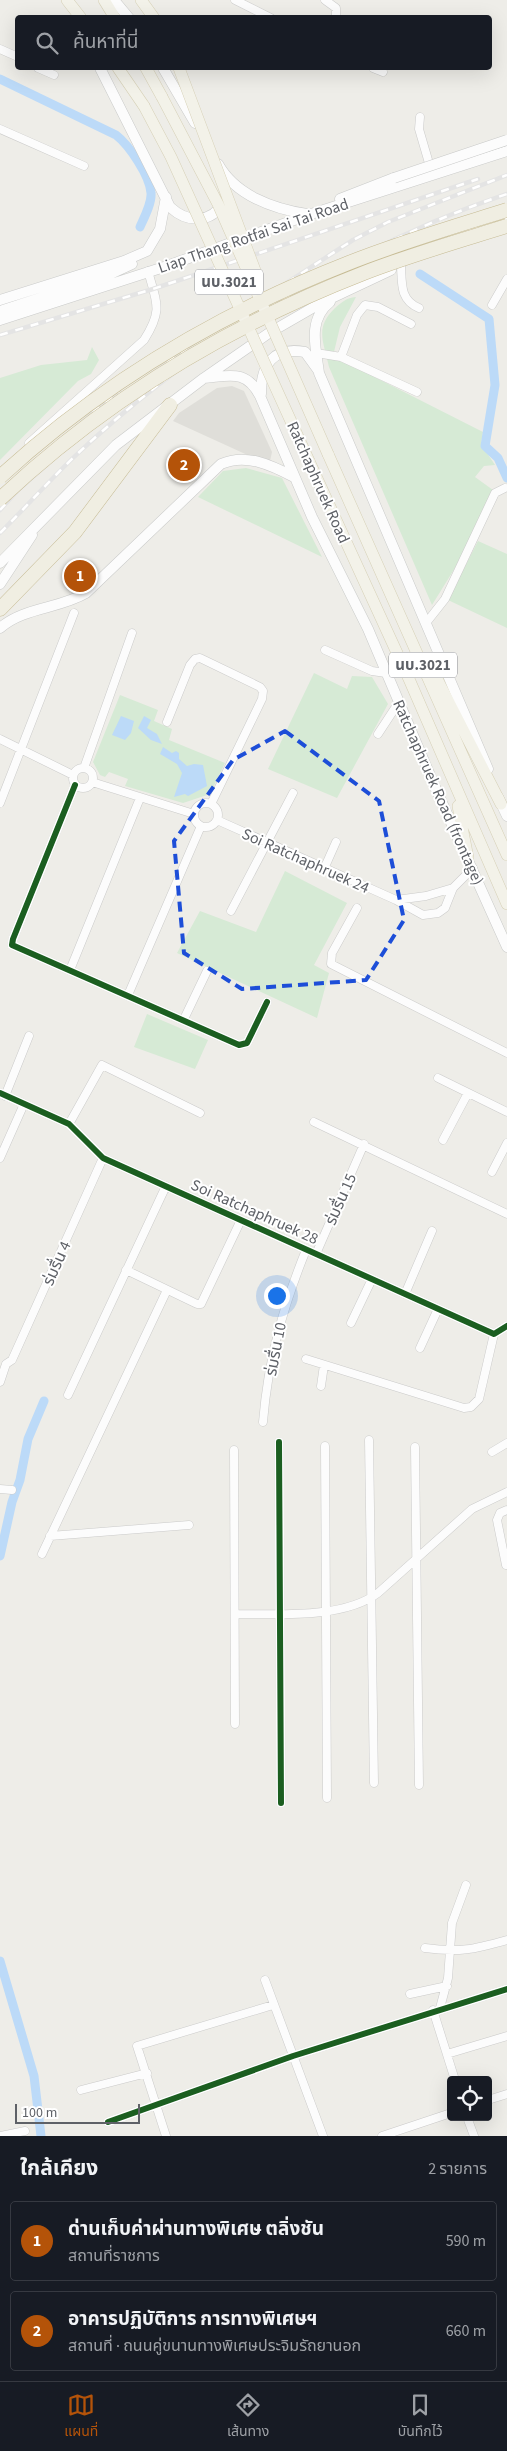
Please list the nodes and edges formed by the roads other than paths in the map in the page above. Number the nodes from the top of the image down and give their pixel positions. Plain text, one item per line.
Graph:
1 (67, 0) edge
2 (104, 0) edge
3 (115, 0) edge
4 (141, 0) edge
5 (235, 0) edge
6 (326, 0) edge
7 (78, 15) edge
8 (123, 15) edge
9 (123, 15) edge
10 (152, 15) edge
11 (266, 15) edge
12 (336, 15) edge
13 (0, 49) edge
14 (15, 56) edge
15 (43, 70) edge
16 (101, 70) edge
17 (119, 70) edge
18 (147, 70) edge
19 (164, 70) edge
20 (180, 70) edge
21 (378, 70) edge
22 (382, 72) dead end
23 (54, 75) dead end
24 (420, 117) dead end
25 (0, 129) edge
26 (507, 140) edge
27 (507, 152) edge
28 (84, 166) dead end
29 (223, 173) junction
30 (432, 174) junction
31 (166, 197) junction
32 (507, 210) edge
33 (312, 213) junction
34 (507, 218) edge
35 (507, 227) edge
36 (147, 251) junction
37 (181, 259) junction
38 (401, 266) junction
39 (148, 271) junction
40 (104, 277) junction
41 (373, 277) junction
42 (507, 279) edge
43 (345, 290) junction
44 (0, 300) edge
45 (492, 305) dead end
46 (419, 308) dead end
47 (0, 311) edge
48 (0, 320) edge
49 (271, 322) junction
50 (411, 324) dead end
51 (316, 353) junction
52 (341, 357) junction
53 (320, 373) junction
54 (204, 378) junction
55 (417, 392) dead end
56 (260, 396) junction
57 (170, 405) junction
58 (0, 469) edge
59 (0, 477) edge
60 (294, 477) junction
61 (505, 488) dead end
62 (0, 498) edge
63 (38, 523) junction
64 (0, 563) edge
65 (0, 584) edge
66 (396, 603) junction
67 (0, 609) edge
68 (74, 614) dead end
69 (426, 623) junction
70 (0, 628) edge
71 (132, 633) dead end
72 (325, 650) dead end
73 (386, 673) junction
74 (398, 702) junction
75 (166, 722) dead end
76 (378, 734) dead end
77 (0, 740) edge
78 (21, 749) junction
79 (84, 768) junction
80 (73, 775) junction
81 (452, 780) junction
82 (92, 782) junction
83 (75, 785) junction
84 (293, 793) dead end
85 (140, 798) junction
86 (0, 803) edge
87 (211, 804) junction
88 (501, 804) junction
89 (194, 814) junction
90 (507, 816) edge
91 (217, 820) junction
92 (201, 826) junction
93 (266, 842) junction
94 (336, 842) dead end
95 (507, 855) edge
96 (470, 863) junction
97 (324, 869) junction
98 (453, 888) junction
99 (396, 900) junction
100 (507, 904) edge
101 (356, 908) dead end
102 (232, 911) dead end
103 (507, 947) edge
104 (70, 970) junction
105 (207, 971) dead end
106 (128, 995) junction
107 (267, 1002) dead end
108 (184, 1019) junction
109 (29, 1036) dead end
110 (507, 1053) edge
111 (438, 1078) dead end
112 (468, 1093) junction
113 (3, 1095) edge
114 (24, 1104) junction
115 (200, 1112) dead end
116 (507, 1112) edge
117 (314, 1122) dead end
118 (69, 1124) junction
119 (443, 1140) dead end
120 (507, 1143) edge
121 (364, 1144) junction
122 (0, 1158) edge
123 (103, 1158) junction
124 (492, 1172) dead end
125 (166, 1186) junction
126 (507, 1214) edge
127 (241, 1220) junction
128 (432, 1231) dead end
129 (306, 1250) junction
130 (316, 1254) junction
131 (126, 1270) junction
132 (372, 1279) junction
133 (167, 1290) junction
134 (405, 1294) junction
135 (438, 1309) junction
136 (351, 1322) dead end
137 (507, 1326) edge
138 (494, 1334) junction
139 (420, 1348) dead end
140 (306, 1359) dead end
141 (3, 1363) edge
142 (324, 1365) junction
143 (0, 1382) edge
144 (321, 1386) dead end
145 (68, 1395) dead end
146 (263, 1422) dead end
147 (369, 1440) dead end
148 (279, 1442) dead end
149 (507, 1443) edge
150 (325, 1446) dead end
151 (416, 1448) dead end
152 (234, 1450) dead end
153 (492, 1452) dead end
154 (0, 1489) edge
155 (12, 1490) dead end
156 (507, 1492) edge
157 (507, 1510) edge
158 (189, 1525) dead end
159 (50, 1536) junction
160 (42, 1554) dead end
161 (416, 1560) junction
162 (506, 1565) edge
163 (371, 1599) junction
164 (326, 1611) junction
165 (236, 1614) junction
166 (281, 1614) junction
167 (235, 1724) dead end
168 (374, 1783) dead end
169 (419, 1785) dead end
170 (327, 1798) dead end
171 (281, 1803) dead end
172 (466, 1885) dead end
173 (507, 1940) edge
174 (425, 1948) dead end
175 (450, 1952) junction
176 (265, 1980) dead end
177 (447, 1986) junction
178 (507, 1988) edge
179 (410, 1994) dead end
180 (273, 2004) junction
181 (436, 2009) junction
182 (507, 2036) edge
183 (447, 2054) junction
184 (293, 2056) junction
185 (147, 2073) junction
186 (454, 2076) edge
187 (81, 2090) dead end
188 (507, 2094) edge
189 (492, 2099) edge
190 (157, 2103) junction
191 (447, 2114) edge
192 (468, 2121) edge
193 (108, 2122) dead end
194 (25, 2131) dead end
195 (0, 2136) edge
196 (166, 2136) edge
197 (323, 2136) edge
198 (382, 2136) edge
199 (474, 2136) edge

1 - 7 main road
2 - 8 main road
3 - 9 main road
4 - 10 main road
5 - 11 street
6 - 12 street
13 - 14 street
15 - 23 street
16 - 31 main road
17 - 81 main road, Ratchaphruek Road / นบ.3021, bridge
18 - 49 main road, Ratchaphruek Road / นบ.3021, bridge
19 - 29 main road
20 - 49 main road, bridge
21 - 22 street
24 - 30 street
25 - 28 street
26 - 33 main road, bridge
27 - 30 main road, Liap Thang Rotfai Sai Tai Road
29 - 31 main road
29 - 33 main road
30 - 33 main road, Liap Thang Rotfai Sai Tai Road
31 - 36 main road, Liap Thang Rotfai Sai Tai Road
32 - 59 highway, bridge
33 - 37 main road, Liap Thang Rotfai Sai Tai Road
34 - 41 main road
35 - 38 main road
35 - 62 highway, bridge
36 - 40 main road
36 - 44 main road, Liap Thang Rotfai Sai Tai Road
37 - 39 main road, Liap Thang Rotfai Sai Tai Road
37 - 40 main road
38 - 41 main road
38 - 46 street
39 - 48 main road, Liap Thang Rotfai Sai Tai Road
39 - 58 street
40 - 47 main road
41 - 43 main road
42 - 45 street
43 - 51 main road
43 - 54 main road
49 - 66 main road, Ratchaphruek Road / นบ.3021, bridge
50 - 52 street
51 - 52 street
51 - 53 main road
52 - 55 street
53 - 56 main road
53 - 69 main road
54 - 56 main road, Ratchaphruek Road (frontage)
54 - 57 main road
56 - 60 main road, Ratchaphruek Road (frontage) / นบ.3021
57 - 63 main road
57 - 67 highway
60 - 70 main road
60 - 73 main road, Ratchaphruek Road (frontage) / นบ.3021
61 - 69 street
63 - 64 main road
63 - 65 main road
66 - 88 main road
66 - 95 main road, Ratchaphruek Road / นบ.3021
68 - 78 street
69 - 88 main road
71 - 79 street
72 - 73 street
73 - 74 main road, Ratchaphruek Road (frontage) / นบ.3021
74 - 76 street
74 - 96 main road, Ratchaphruek Road (frontage) / นบ.3021
75 - 87 street
77 - 78 street
78 - 80 street
78 - 86 street
79 - 80 street
79 - 82 street
80 - 83 street
81 - 96 main road
81 - 100 main road, Ratchaphruek Road / นบ.3021
82 - 83 street
82 - 85 street
83 - 104 street
84 - 93 street
85 - 89 street
85 - 104 street
87 - 89 street
87 - 91 street
88 - 90 main road
89 - 92 street
91 - 92 street
91 - 93 street, Soi Ratchaphruek 24
92 - 106 street
93 - 97 street, Soi Ratchaphruek 24
93 - 102 street
94 - 97 street
96 - 98 street, Soi Ratchaphruek 24
96 - 103 main road, Ratchaphruek Road (frontage) / นบ.3021
97 - 99 street, Soi Ratchaphruek 24
98 - 99 street, Soi Ratchaphruek 24
98 - 99 street, Soi Ratchaphruek 24
101 - 110 street
104 - 106 street
105 - 108 street
106 - 108 street
107 - 108 street
109 - 113 street
111 - 112 street
112 - 116 street
112 - 119 street
113 - 114 street, Soi Ratchaphruek 28
114 - 118 street, Soi Ratchaphruek 28
114 - 122 street
115 - 118 street
117 - 121 street
118 - 123 street, Soi Ratchaphruek 28
120 - 124 street
121 - 126 street
121 - 130 street, ร่มรื่น 15
123 - 125 street, Soi Ratchaphruek 28
123 - 141 street, ร่มรื่น 4
125 - 127 street, Soi Ratchaphruek 28
125 - 131 street
127 - 129 street, Soi Ratchaphruek 28
127 - 133 street
128 - 134 street
129 - 130 street, Soi Ratchaphruek 28
129 - 146 street, ร่มรื่น 10
130 - 132 street, Soi Ratchaphruek 28
131 - 133 street
131 - 145 street
132 - 134 street, Soi Ratchaphruek 28
132 - 136 street
133 - 159 street
134 - 135 street, Soi Ratchaphruek 28
135 - 138 street, Soi Ratchaphruek 28
135 - 139 street
137 - 138 street
138 - 142 street
140 - 142 street
141 - 143 street, ร่มรื่น 4
142 - 144 street
147 - 163 street
148 - 166 street
149 - 153 street
150 - 164 street
151 - 161 street
152 - 165 street
154 - 155 street
156 - 161 street
157 - 162 street
158 - 159 street
159 - 160 street
161 - 163 street
161 - 169 street
163 - 164 street
163 - 168 street
164 - 166 street
164 - 170 street
165 - 166 street
165 - 167 street
166 - 171 street
172 - 175 street
173 - 175 street
174 - 175 street
175 - 177 street
176 - 180 street
177 - 179 street
177 - 181 street
178 - 181 street
180 - 184 street
180 - 185 street
181 - 183 street
181 - 184 street
182 - 183 street
183 - 186 street
184 - 190 street
184 - 197 street
185 - 187 street
185 - 190 street
188 - 189 street
190 - 193 street
190 - 196 street
191 - 198 street
192 - 199 street
194 - 195 street

